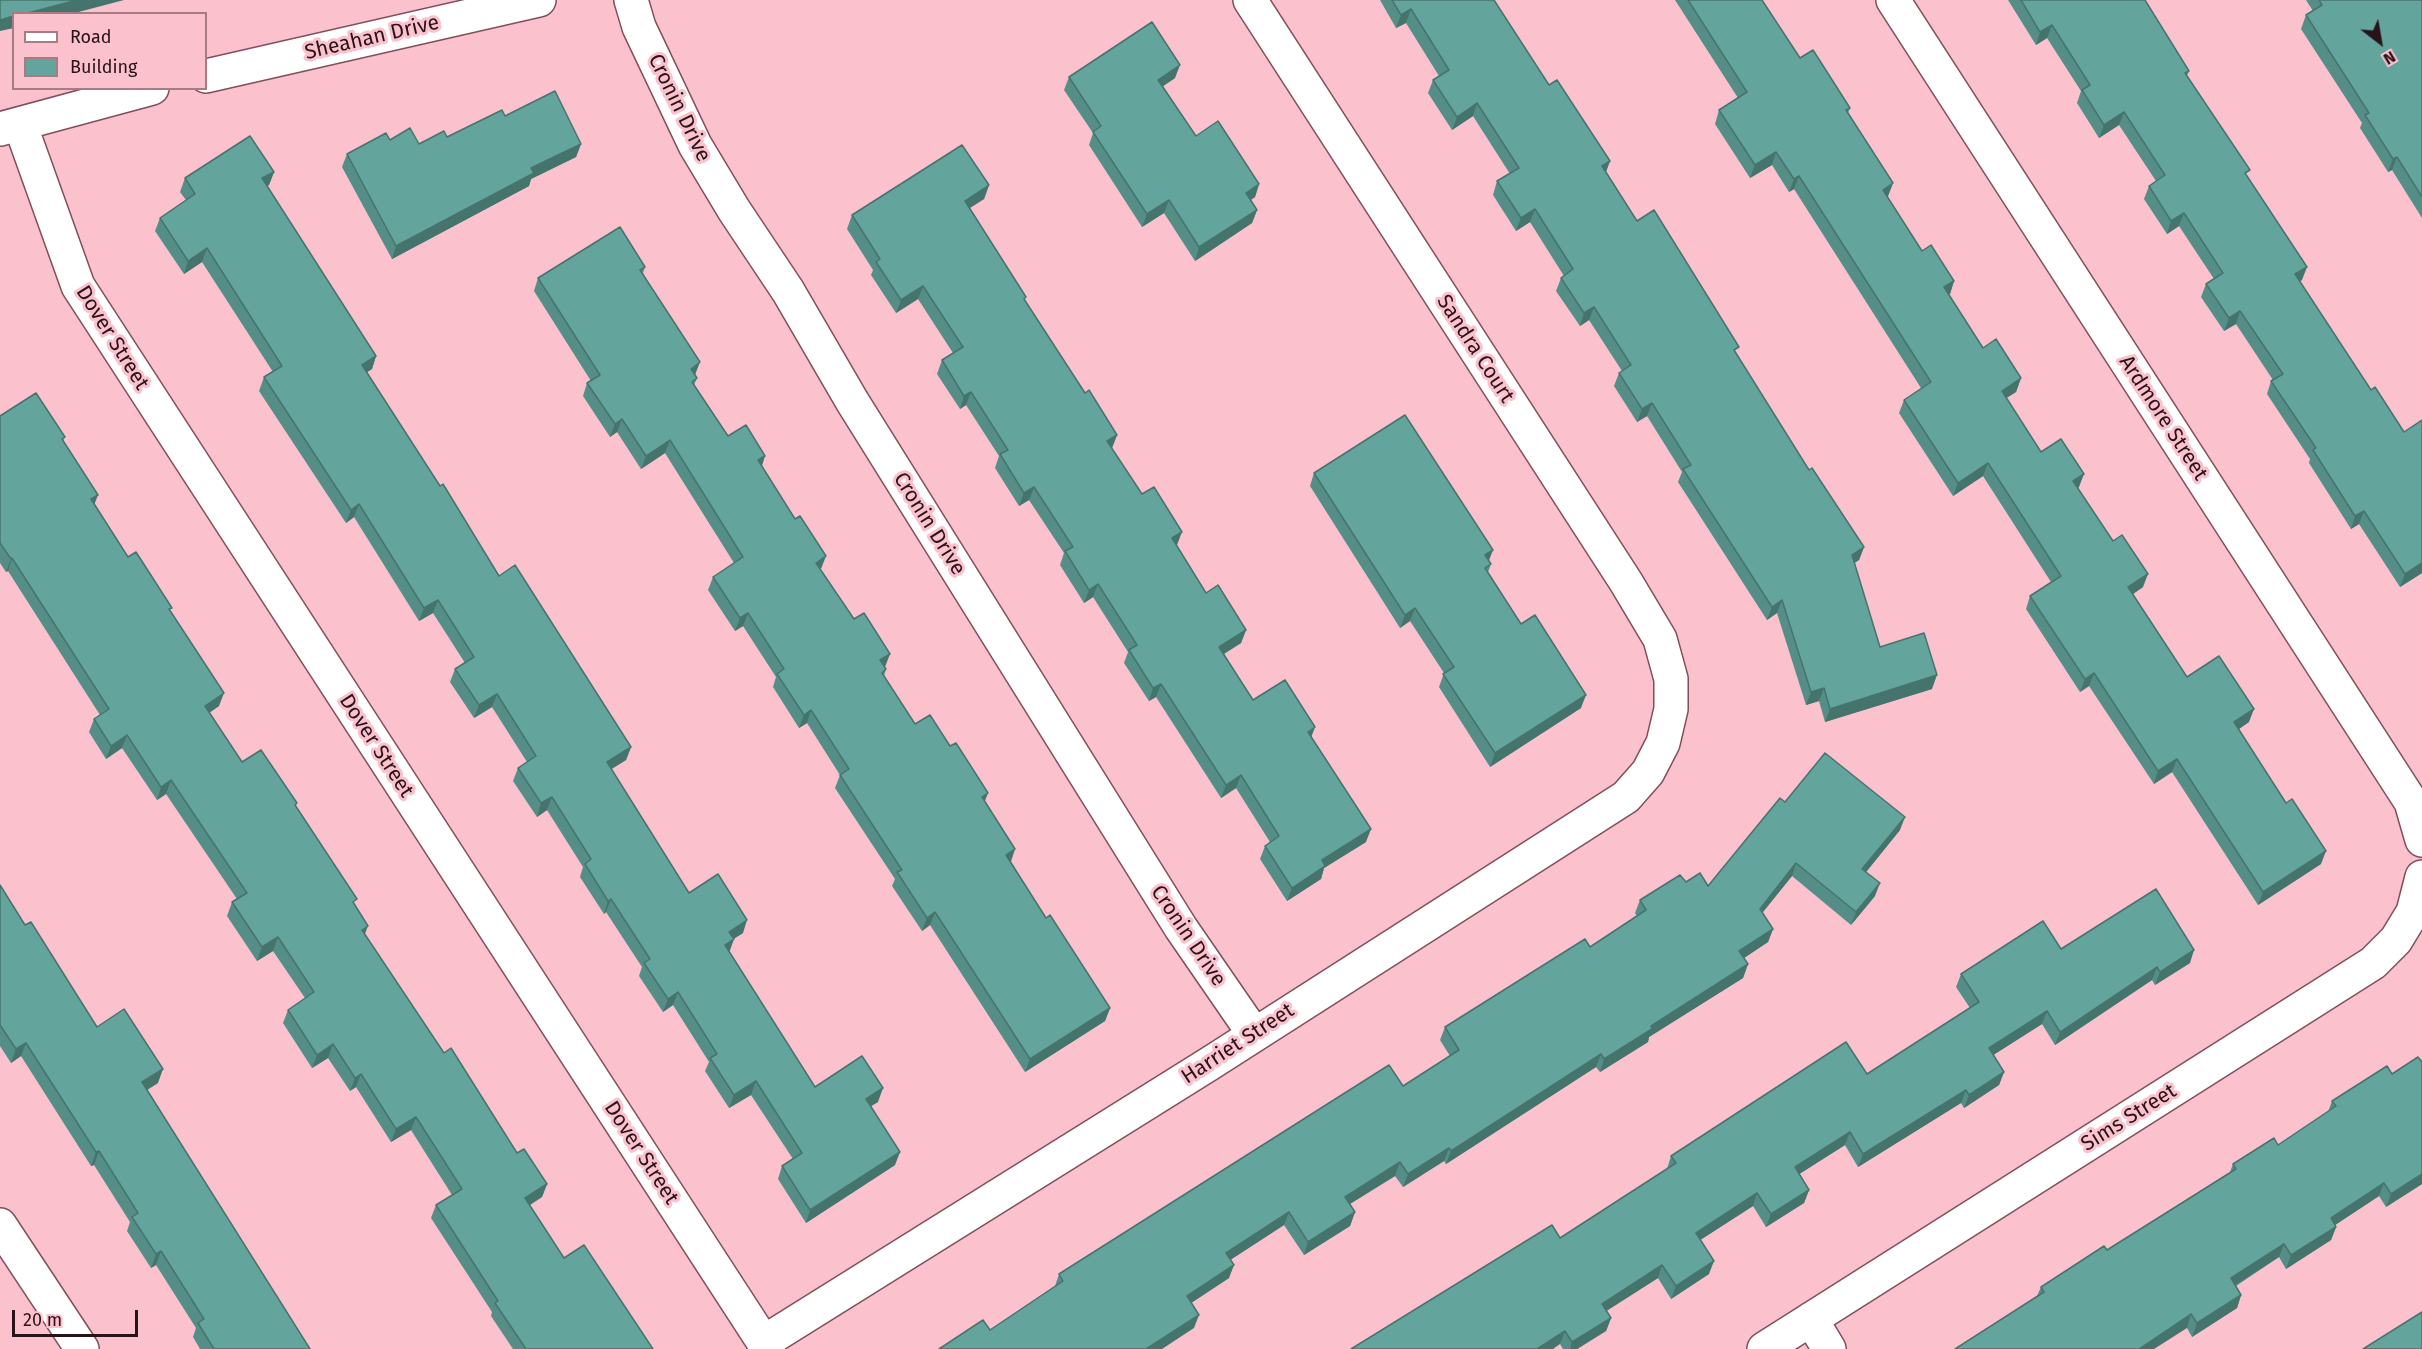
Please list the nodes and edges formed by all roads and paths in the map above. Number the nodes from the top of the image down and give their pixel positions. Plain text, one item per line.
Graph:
1 (538, 0) edge
2 (631, 0) edge
3 (1250, 0) edge
4 (1893, 0) edge
5 (207, 76) edge
6 (145, 90) edge
7 (10, 127) edge
8 (1671, 709) joint
9 (2422, 840) edge
10 (2420, 884) edge
11 (1254, 1034) junction
12 (0, 1225) edge
13 (1811, 1319) junction
14 (766, 1346) edge
15 (82, 1349) edge
16 (1764, 1349) edge
17 (1829, 1349) edge

1 - 5 street, Sheahan Drive
2 - 11 street, Cronin Drive
3 - 8 street, Sandra Court
4 - 9 street, Ardmore Street
6 - 7 street
7 - 14 street, Dover Street
8 - 11 street, Harriet Street
10 - 13 street, Sims Street
11 - 14 street, Harriet Street
12 - 15 street
13 - 16 street, Sims Street
13 - 17 street

